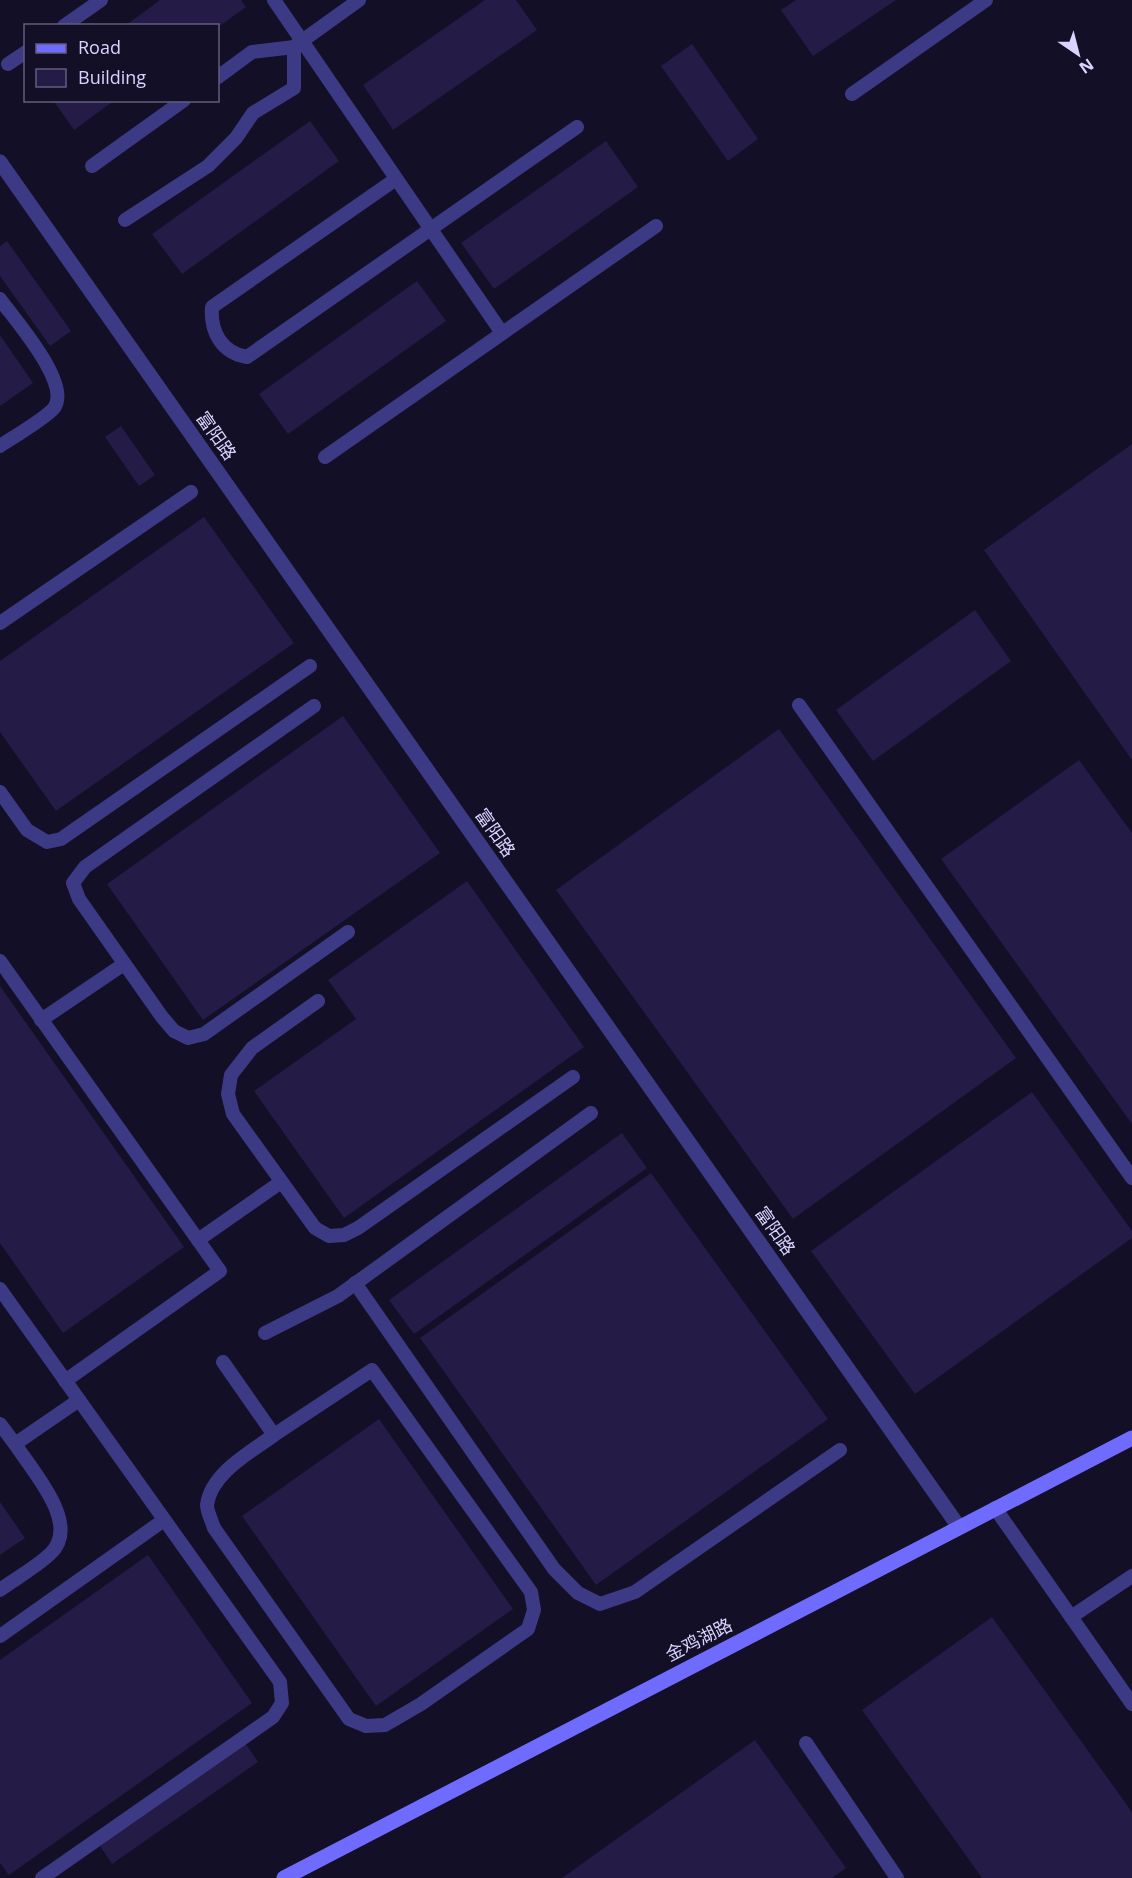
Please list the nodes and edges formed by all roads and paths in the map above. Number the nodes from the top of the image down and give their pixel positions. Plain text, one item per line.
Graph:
1 (101, 0) edge
2 (274, 0) edge
3 (359, 0) edge
4 (986, 0) edge
5 (67, 24) edge
6 (298, 44) junction
7 (24, 53) edge
8 (8, 64) dead end
9 (219, 76) edge
10 (852, 94) dead end
11 (181, 102) edge
12 (577, 127) dead end
13 (0, 162) edge
14 (92, 166) dead end
15 (396, 179) junction
16 (125, 220) dead end
17 (656, 226) dead end
18 (430, 229) junction
19 (0, 299) edge
20 (502, 333) junction
21 (0, 446) edge
22 (326, 457) dead end
23 (190, 492) dead end
24 (0, 624) edge
25 (310, 666) dead end
26 (799, 705) dead end
27 (314, 706) dead end
28 (0, 792) edge
29 (348, 932) dead end
30 (0, 961) edge
31 (124, 964) junction
32 (318, 1002) dead end
33 (41, 1020) junction
34 (573, 1077) dead end
35 (591, 1113) dead end
36 (1132, 1178) edge
37 (281, 1182) junction
38 (198, 1240) junction
39 (355, 1283) junction
40 (0, 1289) edge
41 (4, 1305) edge
42 (265, 1333) dead end
43 (223, 1362) dead end
44 (65, 1381) junction
45 (79, 1400) junction
46 (0, 1424) edge
47 (274, 1435) junction
48 (1132, 1437) edge
49 (15, 1444) junction
50 (840, 1450) dead end
51 (995, 1508) junction
52 (164, 1520) junction
53 (959, 1527) junction
54 (1132, 1576) edge
55 (0, 1590) edge
56 (1071, 1617) junction
57 (0, 1636) edge
58 (1132, 1704) edge
59 (806, 1743) dead end
60 (42, 1878) edge
61 (284, 1878) edge
62 (897, 1878) edge

1 - 5 lane
2 - 6 lane
3 - 6 lane
4 - 10 lane
6 - 9 lane
6 - 15 lane
6 - 16 lane
7 - 8 lane
11 - 14 lane
12 - 18 lane
13 - 53 street, 富阳路
15 - 18 lane
15 - 18 lane
17 - 20 lane
18 - 20 lane
19 - 21 lane
20 - 22 lane
23 - 24 lane
25 - 28 lane
26 - 36 lane
27 - 31 lane
29 - 31 lane
30 - 33 lane
31 - 33 lane
32 - 37 lane
33 - 38 lane
34 - 37 lane
35 - 39 lane
37 - 38 lane
38 - 44 lane
39 - 42 lane
39 - 50 lane
40 - 41 lane
41 - 44 lane
43 - 47 lane
44 - 45 lane
45 - 49 lane
45 - 52 lane
46 - 49 lane
47 - 47 lane
48 - 51 street, 金鸡湖路
49 - 55 lane
51 - 53 street, 金鸡湖路
51 - 56 lane
52 - 57 lane
52 - 60 lane
53 - 61 street, 金鸡湖路
54 - 56 lane
56 - 58 lane
59 - 62 lane

